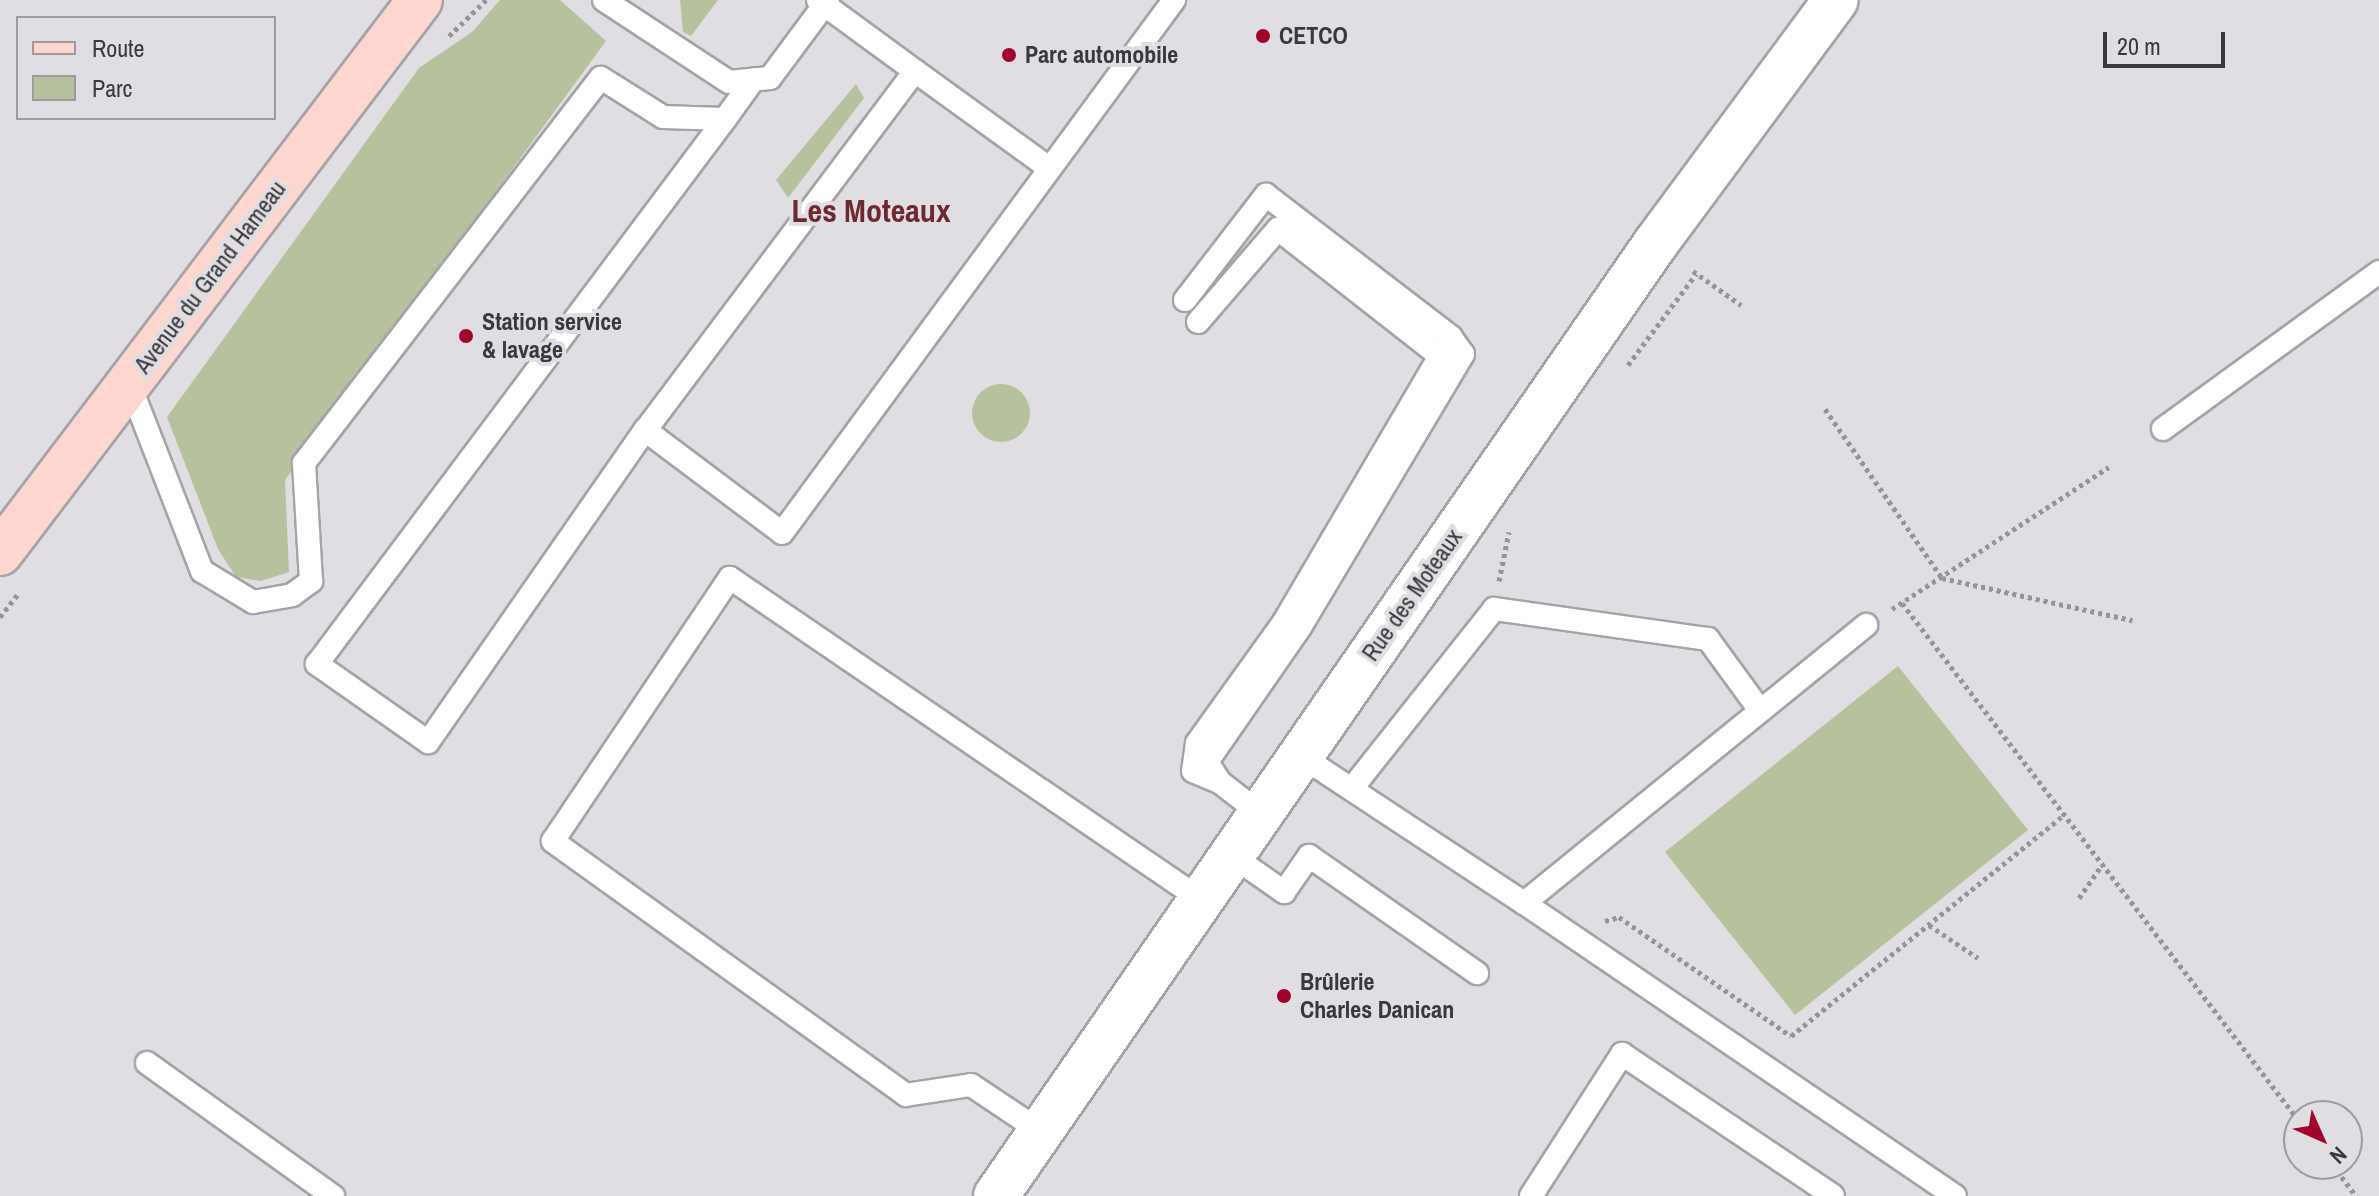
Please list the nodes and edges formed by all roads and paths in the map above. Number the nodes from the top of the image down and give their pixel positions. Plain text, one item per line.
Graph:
1 (420, 0) edge
2 (604, 0) edge
3 (1174, 0) edge
4 (1836, 0) edge
5 (824, 2) edge
6 (915, 71) junction
7 (754, 79) junction
8 (725, 119) junction
9 (1049, 168) junction
10 (1656, 243) junction
11 (2379, 272) edge
12 (1696, 274) junction
13 (1185, 300) dead end
14 (1741, 305) dead end
15 (1198, 322) dead end
16 (1622, 372) dead end
17 (129, 383) junction
18 (1825, 409) dead end
19 (2163, 429) dead end
20 (645, 430) junction
21 (2109, 467) dead end
22 (1512, 521) dead end
23 (0, 553) edge
24 (1942, 578) junction
25 (1902, 603) junction
26 (1494, 609) junction
27 (2132, 620) dead end
28 (1866, 625) joint
29 (1759, 709) junction
30 (1301, 756) junction
31 (1221, 783) junction
32 (1353, 787) junction
33 (1261, 814) junction
34 (2064, 815) junction
35 (1231, 855) junction
36 (2102, 865) junction
37 (2079, 898) dead end
38 (1200, 899) junction
39 (1524, 903) junction
40 (1929, 925) junction
41 (1566, 932) junction
42 (1978, 958) dead end
43 (1477, 973) dead end
44 (147, 1063) dead end
45 (2283, 1100) edge
46 (1040, 1131) junction
47 (333, 1196) edge
48 (997, 1196) edge
49 (1531, 1196) edge
50 (1833, 1196) edge
51 (1955, 1196) edge

1 - 17 main road, Avenue du Grand Hameau
2 - 7 lane
3 - 9 lane
4 - 10 street, Rue des Moteaux
5 - 6 lane
5 - 7 lane
6 - 9 lane
6 - 20 lane
7 - 8 lane
8 - 17 lane
8 - 20 lane
9 - 20 lane
10 - 12 path
10 - 30 street, Rue des Moteaux
11 - 19 lane
12 - 14 path
12 - 16 path
13 - 31 lane
15 - 31 lane
17 - 23 main road, Avenue du Grand Hameau
18 - 24 path
21 - 24 path
22 - 26 path
24 - 25 path
24 - 27 path
25 - 28 path
25 - 34 path
26 - 29 lane
26 - 32 lane
28 - 29 lane
29 - 39 lane
30 - 32 lane
30 - 33 street, Rue des Moteaux
31 - 33 lane
32 - 39 lane
33 - 35 street, Rue des Moteaux
34 - 36 path
34 - 40 path
35 - 38 street, Rue des Moteaux
35 - 43 lane
36 - 37 path
36 - 45 path
38 - 46 street, Rue des Moteaux
38 - 46 lane
39 - 41 lane
40 - 41 path
40 - 42 path
41 - 51 lane
44 - 47 lane
46 - 48 street, Rue des Moteaux
49 - 50 lane

